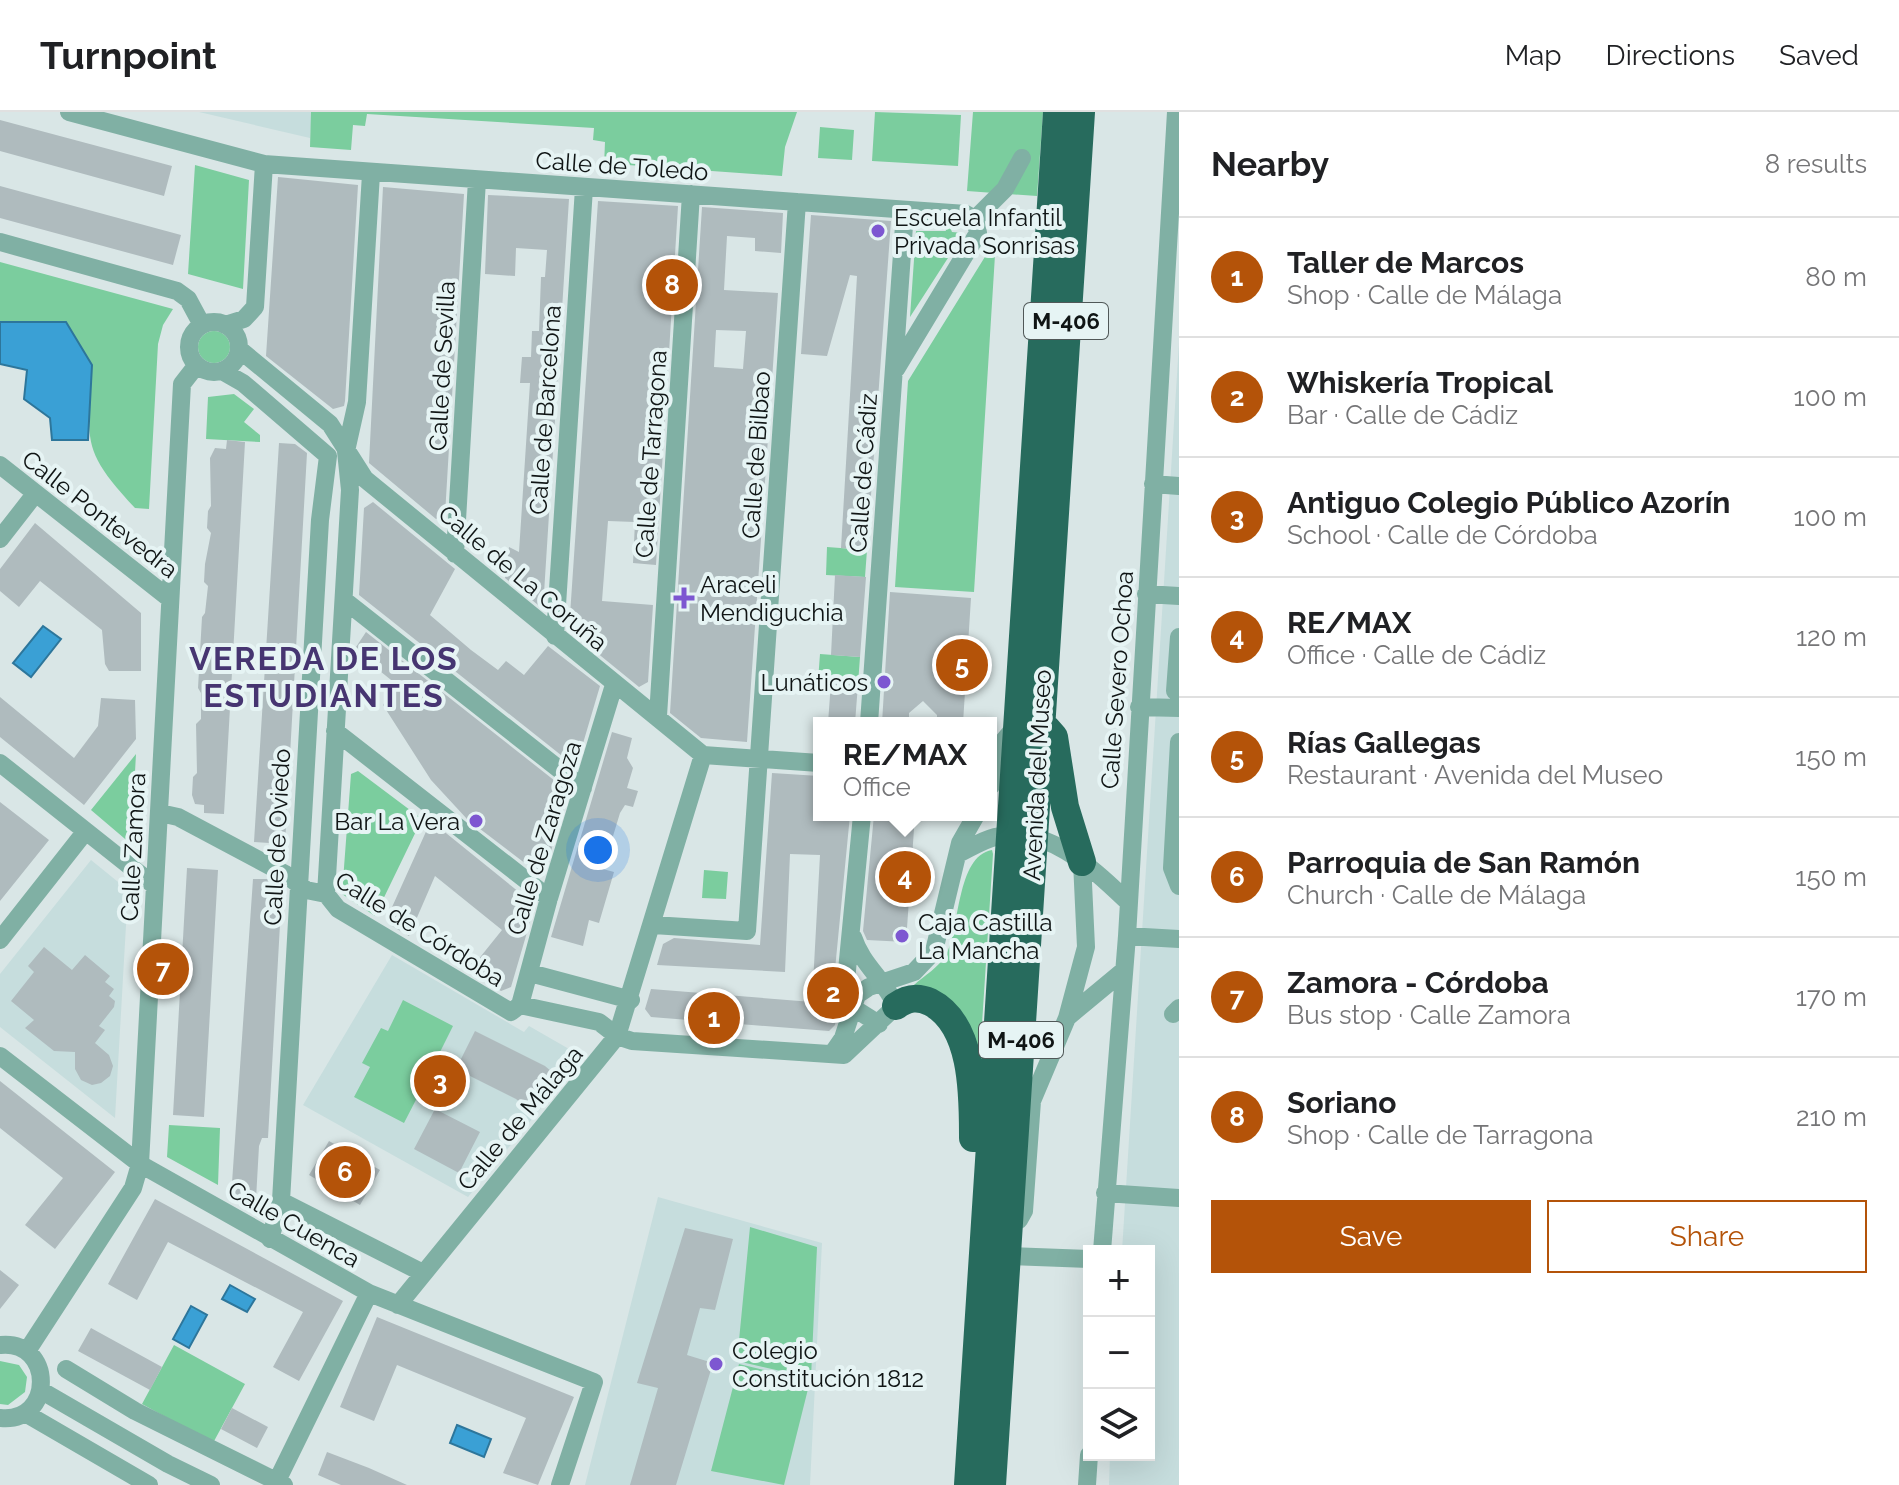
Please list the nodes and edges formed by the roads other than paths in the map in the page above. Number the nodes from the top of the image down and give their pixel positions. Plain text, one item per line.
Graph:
1 (69, 112) edge
2 (1057, 112) edge
3 (1081, 112) edge
4 (1176, 112) edge
5 (1022, 158) dead end
6 (264, 164) junction
7 (371, 174) junction
8 (477, 180) junction
9 (584, 188) junction
10 (691, 194) junction
11 (797, 202) junction
12 (905, 211) junction
13 (975, 219) junction
14 (0, 242) edge
15 (1172, 308) edge
16 (202, 325) junction
17 (225, 325) junction
18 (239, 349) junction
19 (196, 366) junction
20 (222, 371) junction
21 (894, 371) junction
22 (337, 454) junction
23 (0, 465) edge
24 (1153, 484) junction
25 (1179, 486) edge
26 (35, 494) junction
27 (0, 539) edge
28 (455, 554) junction
29 (1146, 594) junction
30 (1179, 596) edge
31 (170, 599) junction
32 (344, 600) junction
33 (555, 636) junction
34 (1179, 637) edge
35 (614, 685) junction
36 (1179, 691) edge
37 (1139, 707) junction
38 (1179, 708) edge
39 (658, 716) junction
40 (869, 717) edge
41 (1028, 724) junction
42 (335, 731) junction
43 (1179, 742) edge
44 (703, 755) junction
45 (759, 759) junction
46 (997, 759) edge
47 (0, 763) edge
48 (813, 763) edge
49 (583, 788) junction
50 (160, 813) junction
51 (862, 821) edge
52 (972, 821) edge
53 (85, 832) junction
54 (1021, 837) junction
55 (960, 853) junction
56 (1082, 862) junction
57 (299, 885) junction
58 (155, 886) junction
59 (1179, 886) edge
60 (326, 894) junction
61 (549, 898) junction
62 (1127, 901) junction
63 (653, 925) junction
64 (1127, 936) junction
65 (853, 937) junction
66 (1179, 939) edge
67 (0, 940) edge
68 (1122, 972) junction
69 (530, 973) junction
70 (631, 1000) junction
71 (886, 1004) junction
72 (520, 1005) junction
73 (852, 1007) junction
74 (1067, 1018) junction
75 (617, 1036) junction
76 (832, 1054) junction
77 (0, 1056) edge
78 (140, 1164) junction
79 (987, 1170) junction
80 (1105, 1193) junction
81 (1179, 1198) edge
82 (281, 1201) junction
83 (270, 1239) junction
84 (1102, 1245) edge
85 (1007, 1249) junction
86 (1083, 1258) edge
87 (423, 1273) junction
88 (369, 1293) junction
89 (398, 1305) junction
90 (0, 1345) edge
91 (27, 1351) junction
92 (66, 1369) dead end
93 (42, 1391) junction
94 (25, 1413) junction
95 (0, 1418) edge
96 (1089, 1461) edge
97 (279, 1484) edge
98 (149, 1485) edge
99 (211, 1485) edge
100 (560, 1485) edge
101 (968, 1485) edge
102 (992, 1485) edge
103 (1087, 1485) edge

1 - 6 street, Calle de Toledo
2 - 41 highway, Avenida del Museo / M-406
3 - 41 highway, Avenida del Museo / M-406
4 - 15 street, Calle Severo Ochoa
5 - 13 street
6 - 7 street, Calle de Toledo
6 - 17 street
7 - 8 street, Calle de Toledo
7 - 22 street, Calle de Oviedo
8 - 9 street, Calle de Toledo
8 - 28 street, Calle de Sevilla
9 - 10 street, Calle de Toledo
9 - 33 street, Calle de Barcelona
10 - 11 street, Calle de Toledo
10 - 39 street, Calle de Tarragona
11 - 12 street, Calle de Toledo
11 - 45 street, Calle de Bilbao
12 - 13 street, Calle de Toledo
12 - 21 street, Calle de Cádiz
13 - 21 street, Calle de Cádiz
14 - 16 street
15 - 24 street, Calle Severo Ochoa
16 - 17 street
16 - 19 street
17 - 18 street
18 - 20 street
18 - 22 street, Calle de La Coruña
19 - 20 street
19 - 31 street, Calle Zamora
20 - 22 street, Calle de La Coruña
21 - 40 street, Calle de Cádiz
22 - 28 street, Calle de La Coruña
22 - 32 street, Calle de Oviedo
22 - 57 street, Calle de Oviedo
23 - 26 street, Calle Pontevedra
24 - 25 street
24 - 29 street, Calle Severo Ochoa
26 - 27 street
26 - 31 street, Calle Pontevedra
28 - 33 street, Calle de La Coruña
29 - 30 street
29 - 37 street, Calle Severo Ochoa
31 - 50 street, Calle Zamora
32 - 42 street, Calle de Oviedo
32 - 49 street
33 - 35 street, Calle de La Coruña
34 - 36 street
35 - 39 street, Calle de La Coruña
35 - 49 street, Calle de Zaragoza
37 - 38 street
37 - 62 street, Calle Severo Ochoa
39 - 44 street, Calle de La Coruña
41 - 46 street
41 - 54 highway, Avenida del Museo / M-406
41 - 56 highway
42 - 60 street, Calle de Oviedo
42 - 61 street
43 - 59 street
44 - 45 street
44 - 63 street, Calle de Málaga
45 - 48 street
45 - 63 street, Calle de Bilbao
47 - 53 street
49 - 61 street, Calle de Zaragoza
50 - 57 street, Calle de Córdoba
50 - 58 street, Calle Zamora
51 - 65 street
52 - 55 street
53 - 58 street
53 - 67 street
54 - 55 street
54 - 56 street
54 - 79 highway, Avenida del Museo / M-406
54 - 85 highway, Avenida del Museo / M-406
55 - 71 street
56 - 62 street
56 - 74 street
57 - 60 street, Calle de Córdoba
57 - 82 street, Calle de Oviedo
58 - 78 street, Calle Zamora
60 - 72 street, Calle de Córdoba
61 - 69 street, Calle de Zaragoza
62 - 64 street, Calle Severo Ochoa
63 - 70 street, Calle de Málaga
64 - 66 street
64 - 68 street, Calle Severo Ochoa
65 - 71 street
65 - 73 street
68 - 74 street
68 - 80 street, Calle Severo Ochoa
69 - 70 street, Calle de Córdoba
69 - 72 street, Calle de Zaragoza
70 - 75 street, Calle de Málaga
71 - 73 street
71 - 73 street
71 - 76 street
71 - 79 highway
72 - 75 street, Calle de Córdoba
73 - 76 street
74 - 85 street
75 - 76 street
75 - 87 street, Calle de Málaga
77 - 78 street, Calle Cuenca
78 - 83 street, Calle Cuenca
78 - 91 street, Calle Zamora
79 - 101 highway, Avenida del Museo / M-406
80 - 81 street
80 - 84 street, Calle Severo Ochoa
82 - 83 street, Calle de Oviedo
82 - 87 street
83 - 88 street, Calle Cuenca
85 - 86 street
85 - 102 highway, Avenida del Museo / M-406
87 - 89 street, Calle de Málaga
88 - 89 street, Calle Cuenca
88 - 97 street
89 - 100 street, Calle Cuenca
90 - 91 street
91 - 93 street
92 - 97 street
93 - 94 street
93 - 99 street
94 - 95 street
94 - 98 street
96 - 103 street

